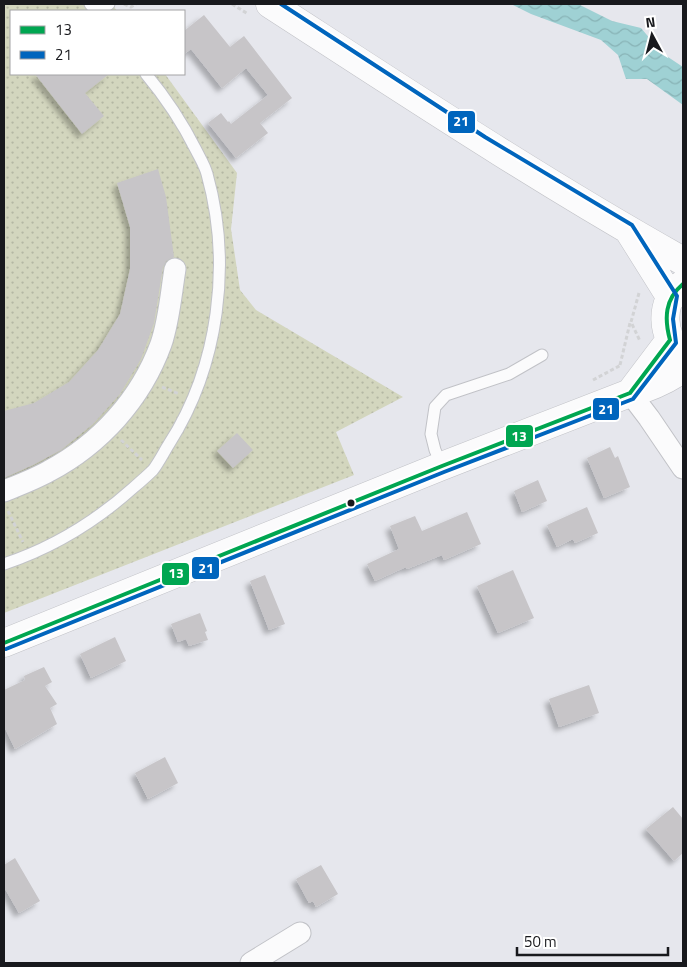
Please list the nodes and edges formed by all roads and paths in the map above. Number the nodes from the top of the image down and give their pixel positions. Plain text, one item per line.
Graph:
1 (124, 4) edge
2 (136, 4) edge
3 (232, 4) edge
4 (263, 11) edge
5 (147, 75) edge
6 (628, 230) junction
7 (683, 261) edge
8 (175, 269) dead end
9 (640, 290) dead end
10 (677, 291) edge
11 (631, 322) junction
12 (641, 343) dead end
13 (676, 348) edge
14 (542, 355) dead end
15 (627, 361) dead end
16 (620, 366) junction
17 (683, 369) edge
18 (145, 380) junction
19 (591, 381) dead end
20 (630, 393) junction
21 (192, 399) junction
22 (107, 428) junction
23 (442, 466) junction
24 (683, 468) edge
25 (153, 470) junction
26 (6, 500) edge
27 (29, 556) junction
28 (4, 564) edge
29 (4, 643) edge
30 (300, 933) dead end
31 (251, 963) edge

1 - 2 path
3 - 4 path
4 - 6 street
5 - 21 lane
6 - 7 street
6 - 10 street
8 - 18 street
9 - 11 path
10 - 13 street
11 - 12 path
11 - 16 path
13 - 20 street
14 - 23 lane
15 - 16 path
16 - 19 path
17 - 20 street
18 - 21 path
18 - 22 street
20 - 23 street
20 - 24 street
21 - 25 lane
22 - 25 path
22 - 26 street
23 - 29 street
25 - 27 lane
26 - 27 path
27 - 28 lane
30 - 31 street

